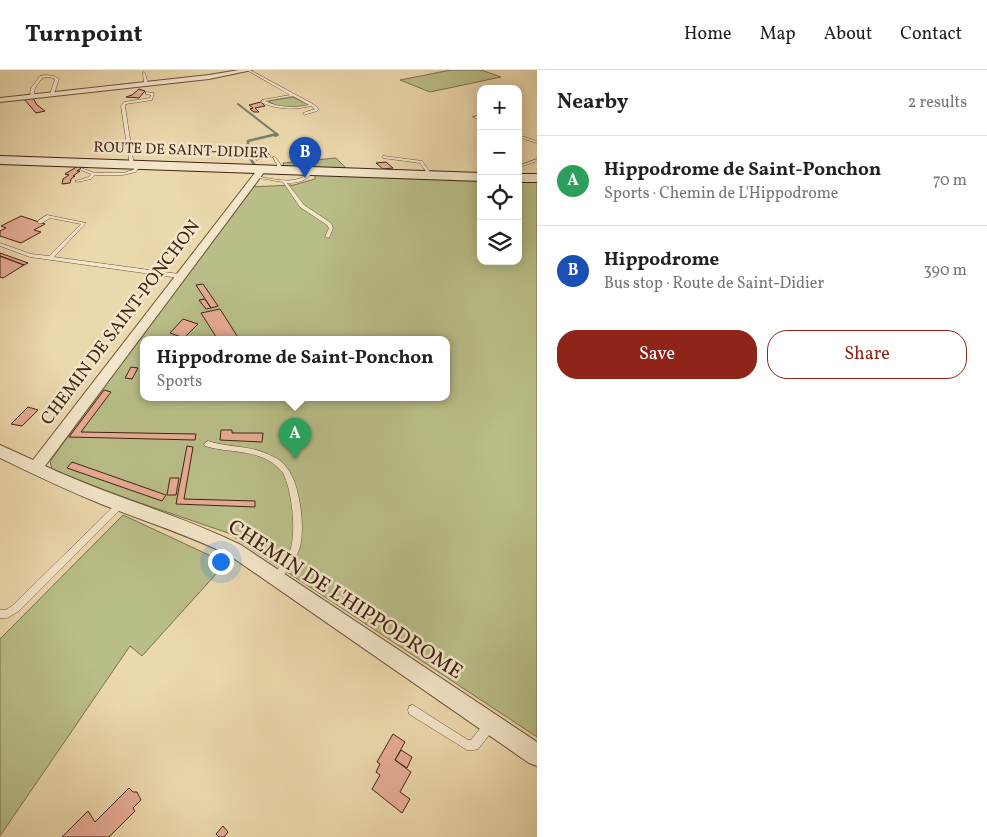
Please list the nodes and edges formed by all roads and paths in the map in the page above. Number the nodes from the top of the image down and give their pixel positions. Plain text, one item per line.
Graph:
1 (249, 70) edge
2 (144, 73) dead end
3 (146, 84) junction
4 (52, 94) junction
5 (148, 94) dead end
6 (293, 95) junction
7 (34, 96) junction
8 (0, 100) edge
9 (312, 105) junction
10 (304, 114) dead end
11 (522, 137) edge
12 (537, 142) edge
13 (384, 157) dead end
14 (274, 158) dead end
15 (0, 160) edge
16 (537, 160) edge
17 (523, 165) dead end
18 (135, 166) junction
19 (82, 169) dead end
20 (94, 174) junction
21 (258, 174) junction
22 (281, 176) junction
23 (431, 176) junction
24 (477, 177) edge
25 (522, 178) edge
26 (537, 178) edge
27 (78, 181) dead end
28 (40, 222) dead end
29 (327, 237) dead end
30 (0, 244) edge
31 (51, 258) junction
32 (179, 276) junction
33 (208, 444) dead end
34 (0, 451) edge
35 (35, 468) junction
36 (120, 505) junction
37 (276, 577) junction
38 (0, 614) edge
39 (413, 710) dead end
40 (491, 724) junction
41 (537, 755) edge

1 - 3 street
1 - 6 lane
2 - 3 lane
3 - 4 street
4 - 7 street
4 - 7 lane
5 - 18 lane
6 - 9 lane
6 - 9 lane
7 - 8 street
9 - 10 lane
11 - 12 lane
13 - 23 lane
14 - 22 lane
15 - 18 main road, ROUTE DE SAINT-DIDIER
16 - 17 lane
18 - 20 lane
18 - 21 main road, ROUTE DE SAINT-DIDIER
19 - 20 lane
20 - 27 lane
21 - 22 main road, ROUTE DE SAINT-DIDIER
21 - 32 street, CHEMIN DE SAINT-PONCHON
22 - 23 main road, ROUTE DE SAINT-DIDIER
22 - 29 lane
23 - 24 main road, ROUTE DE SAINT-DIDIER
25 - 26 main road
28 - 31 lane
30 - 31 lane
31 - 32 lane
32 - 35 street, CHEMIN DE SAINT-PONCHON
33 - 37 lane
34 - 35 street
35 - 36 street, CHEMIN DE L'HIPPODROME
36 - 37 street, CHEMIN DE L'HIPPODROME
36 - 38 lane
37 - 40 street, CHEMIN DE L'HIPPODROME
39 - 40 lane
40 - 41 street, CHEMIN DE L'HIPPODROME

